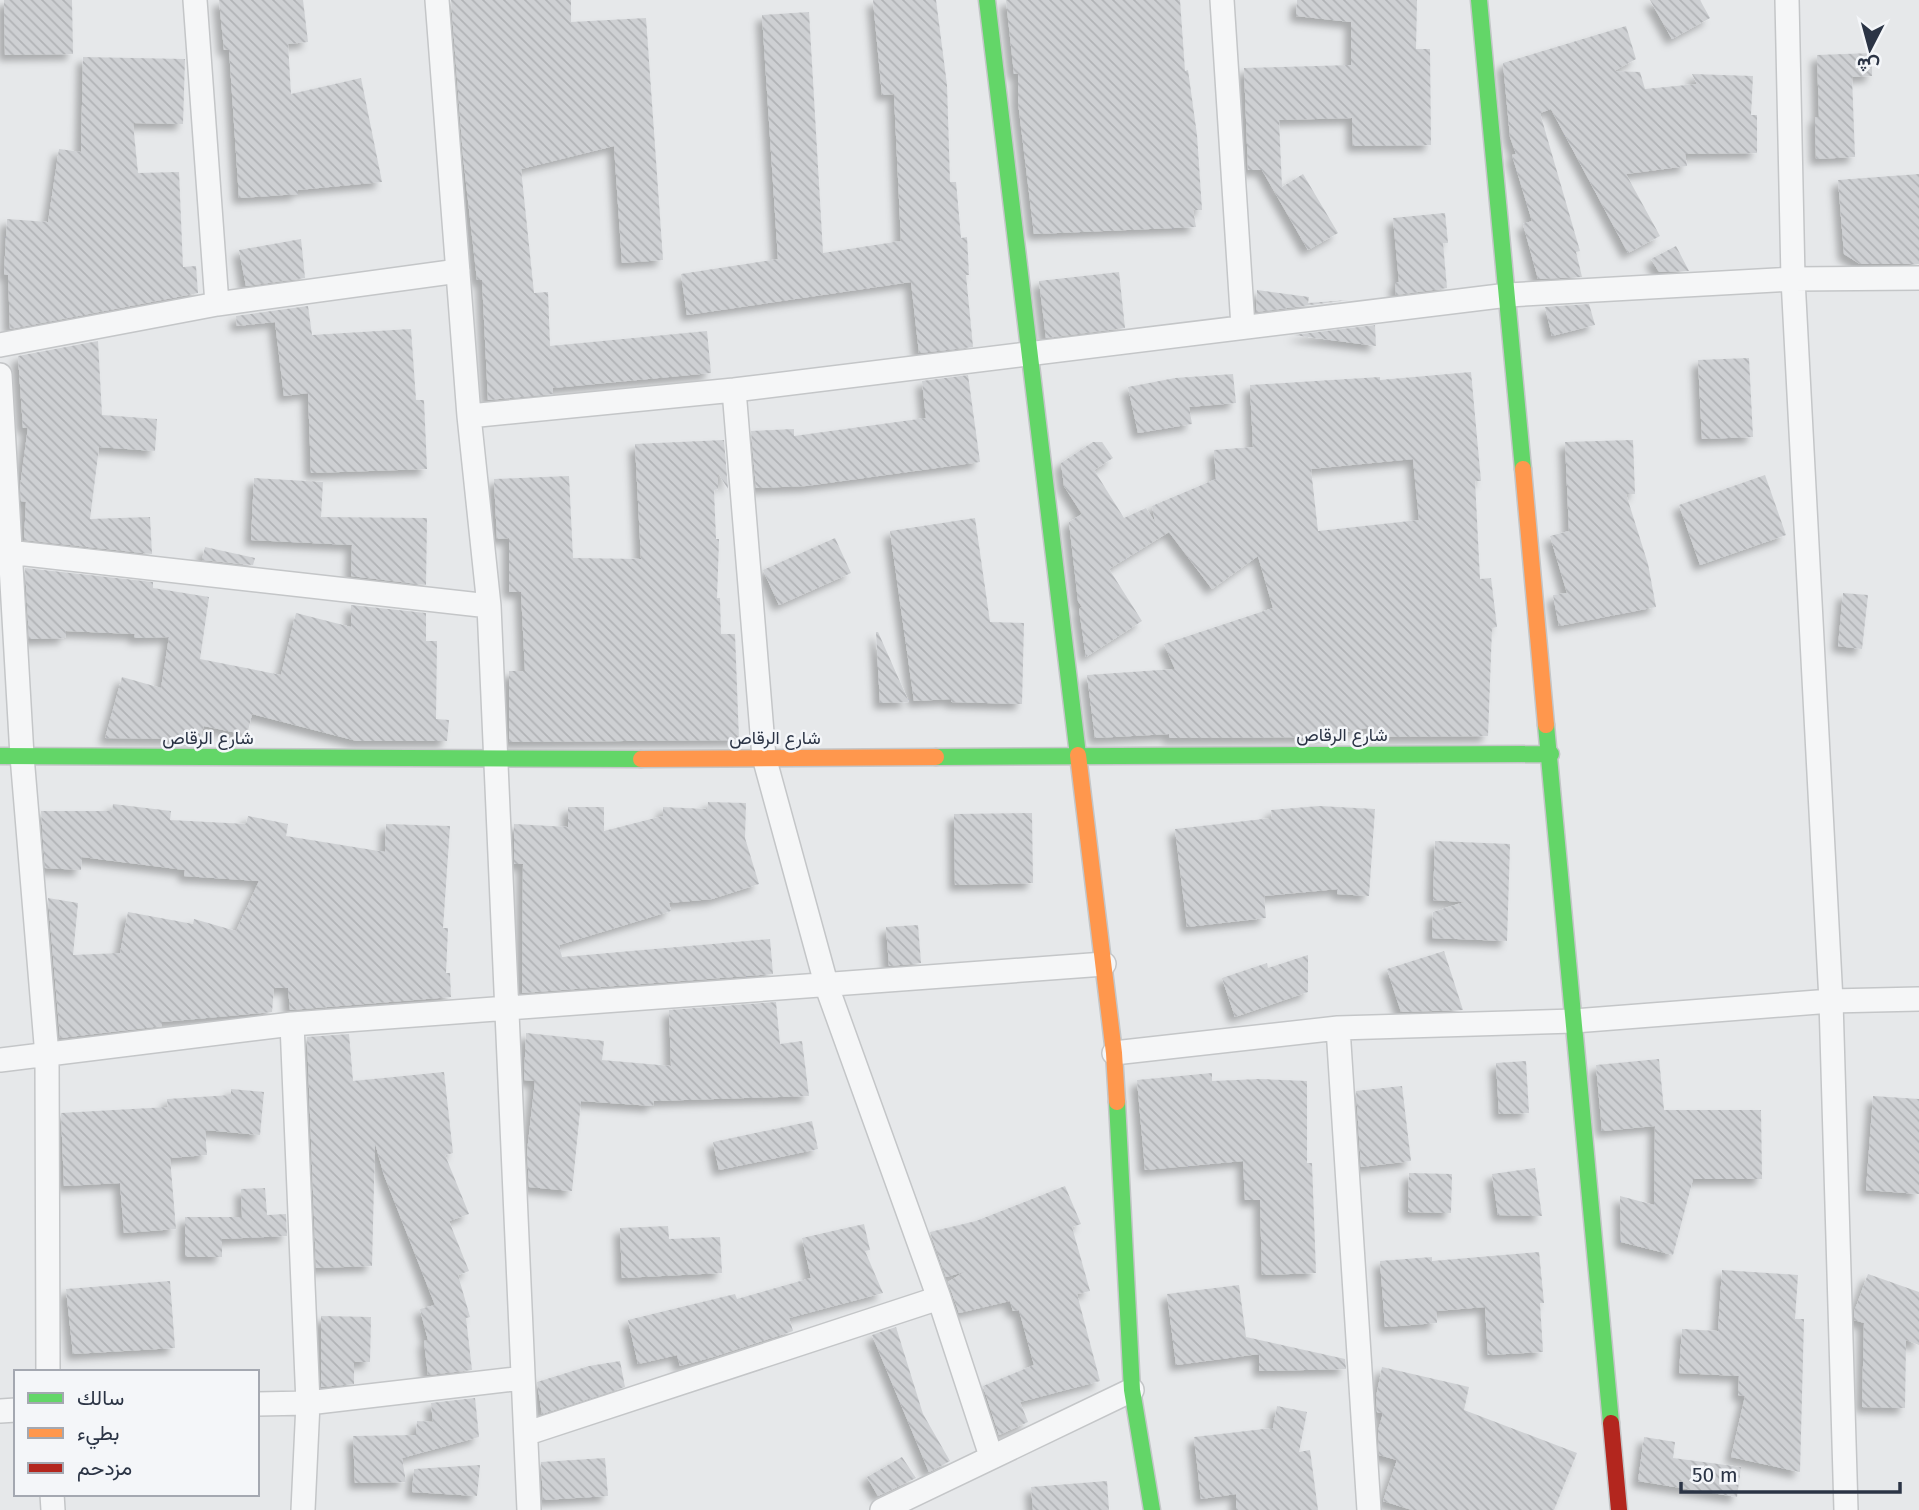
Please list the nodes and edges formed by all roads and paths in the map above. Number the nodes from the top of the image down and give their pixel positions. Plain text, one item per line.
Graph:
1 (195, 0) edge
2 (436, 0) edge
3 (987, 0) edge
4 (1222, 0) edge
5 (1479, 0) edge
6 (1787, 0) edge
7 (458, 271) junction
8 (1919, 278) edge
9 (1793, 279) junction
10 (1508, 295) junction
11 (217, 304) junction
12 (1242, 327) junction
13 (0, 345) edge
14 (1028, 355) junction
15 (0, 375) edge
16 (734, 390) junction
17 (469, 416) junction
18 (8, 552) junction
19 (489, 606) junction
20 (1550, 754) junction
21 (1079, 755) junction
22 (11, 756) edge
23 (764, 757) junction
24 (496, 760) junction
25 (1104, 964) junction
26 (827, 987) junction
27 (1919, 999) edge
28 (1831, 1001) junction
29 (507, 1008) junction
30 (1574, 1021) junction
31 (292, 1024) junction
32 (1338, 1028) junction
33 (1114, 1054) junction
34 (47, 1056) junction
35 (0, 1060) edge
36 (939, 1298) junction
37 (48, 1370) edge
38 (523, 1378) junction
39 (1132, 1390) junction
40 (308, 1403) junction
41 (259, 1404) edge
42 (528, 1433) junction
43 (991, 1456) junction
44 (303, 1510) edge
45 (528, 1510) edge
46 (882, 1510) edge
47 (1152, 1510) edge
48 (1369, 1510) edge
49 (1619, 1510) edge
50 (1846, 1510) edge

1 - 11 street
2 - 7 street
3 - 14 street
4 - 12 street
5 - 10 street
6 - 9 street
7 - 11 street
7 - 17 street
8 - 9 street
9 - 10 street
9 - 28 street
10 - 12 street
10 - 20 street
11 - 13 street
12 - 14 street
14 - 16 street
14 - 21 street
15 - 18 street
16 - 17 street
16 - 23 street
17 - 19 street
18 - 19 street
18 - 22 street
19 - 24 street
20 - 21 street, شارع الرقاص
20 - 30 street
21 - 23 street, شارع الرقاص
21 - 25 street
22 - 24 street, شارع الرقاص
22 - 34 street
23 - 24 street, شارع الرقاص
23 - 26 street
24 - 29 street
25 - 26 street
25 - 33 street
26 - 29 street
26 - 36 street
27 - 28 street
28 - 30 street
28 - 50 street
29 - 31 street
29 - 38 street
30 - 32 street
30 - 49 street
31 - 34 street
31 - 40 street
32 - 33 street
32 - 48 street
33 - 39 street
34 - 35 street
34 - 37 street
36 - 42 street
36 - 43 street
38 - 40 street
38 - 42 street
39 - 43 street
39 - 47 street
40 - 41 street
40 - 44 street
42 - 45 street
43 - 46 street

